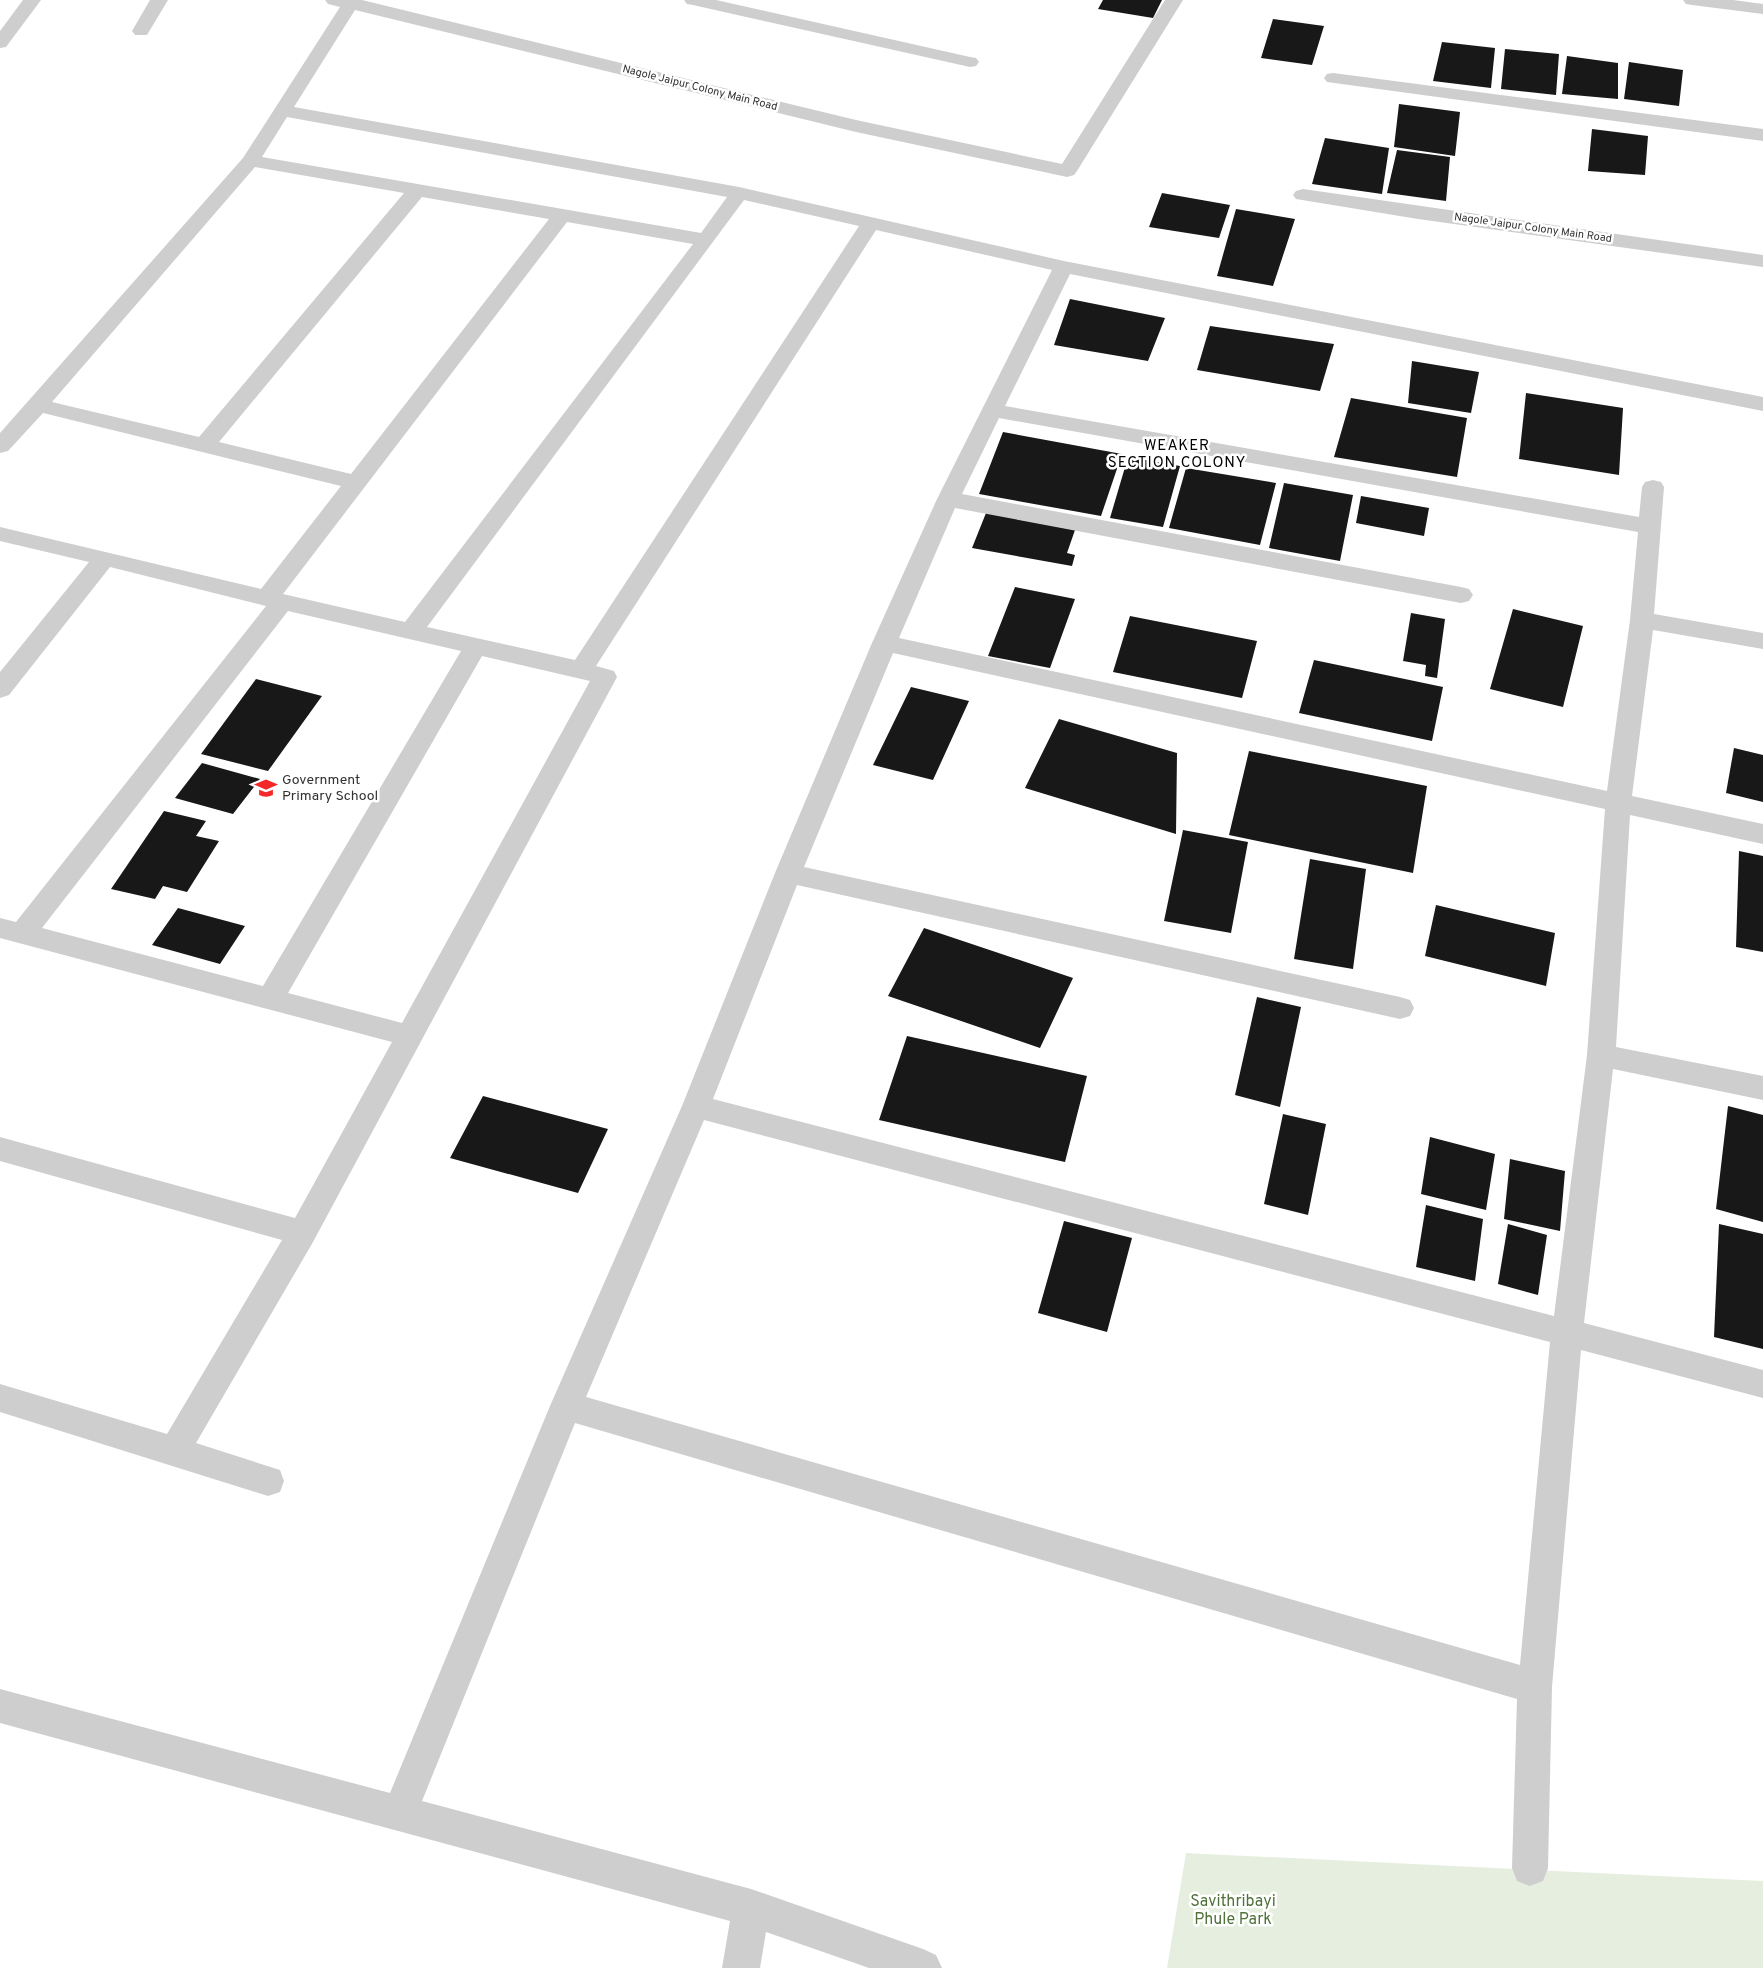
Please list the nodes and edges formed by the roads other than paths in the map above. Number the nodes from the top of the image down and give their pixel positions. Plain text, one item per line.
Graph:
1 (32, 0) edge
2 (159, 0) edge
3 (693, 0) edge
4 (1174, 0) edge
5 (1692, 0) edge
6 (346, 1) edge
7 (1763, 9) edge
8 (141, 31) dead end
9 (0, 42) edge
10 (970, 62) dead end
11 (1333, 78) dead end
12 (283, 110) junction
13 (1763, 134) edge
14 (250, 161) junction
15 (416, 191) junction
16 (739, 193) junction
17 (1303, 195) dead end
18 (561, 216) junction
19 (871, 223) junction
20 (706, 240) junction
21 (1763, 261) edge
22 (1064, 268) junction
23 (1763, 404) edge
24 (38, 405) junction
25 (993, 410) junction
26 (0, 446) edge
27 (204, 446) junction
28 (355, 482) junction
29 (1653, 487) dead end
30 (948, 499) junction
31 (1649, 526) junction
32 (0, 534) edge
33 (105, 558) junction
34 (1461, 595) dead end
35 (274, 600) junction
36 (1642, 620) junction
37 (411, 631) junction
38 (1763, 641) edge
39 (884, 643) junction
40 (476, 646) junction
41 (581, 670) junction
42 (0, 689) edge
43 (1618, 804) junction
44 (1763, 834) edge
45 (788, 872) junction
46 (12, 931) edge
47 (270, 999) junction
48 (1400, 1008) dead end
49 (408, 1035) junction
50 (1601, 1055) junction
51 (1763, 1088) edge
52 (696, 1106) junction
53 (0, 1149) edge
54 (302, 1233) junction
55 (1567, 1332) junction
56 (1763, 1384) edge
57 (0, 1398) edge
58 (566, 1406) junction
59 (174, 1451) junction
60 (268, 1482) dead end
61 (1534, 1687) junction
62 (0, 1706) edge
63 (399, 1814) junction
64 (1530, 1868) dead end
65 (751, 1908) junction
66 (741, 1968) edge
67 (923, 1968) edge

1 - 9 street
2 - 8 street
3 - 10 street
4 - 6 street, Nagole Jaipur Colony Main Road
5 - 7 street
6 - 12 street
11 - 13 street
12 - 14 street
12 - 16 street
14 - 15 street
14 - 24 street
15 - 18 street
15 - 27 street
16 - 19 street
16 - 20 street
17 - 21 street, Nagole Jaipur Colony Main Road
18 - 20 street
18 - 28 street
19 - 22 street
19 - 41 street
20 - 37 street
22 - 23 street
22 - 25 street
24 - 26 street
24 - 27 street
25 - 30 street
25 - 31 street
27 - 28 street
28 - 35 street
29 - 31 street
30 - 34 street
30 - 39 street
31 - 36 street
32 - 33 street
33 - 35 street
33 - 42 street
35 - 37 street
35 - 46 street
36 - 38 street
36 - 43 street
37 - 40 street
39 - 43 street
39 - 45 street
40 - 41 street
40 - 47 street
41 - 49 street
43 - 44 street
43 - 50 street
45 - 48 street
45 - 52 street
46 - 47 street
47 - 49 street
49 - 54 street
50 - 51 street
50 - 55 street
52 - 55 street
52 - 58 street
53 - 54 street
54 - 59 street
55 - 56 street
55 - 61 street
57 - 59 street
58 - 61 street
58 - 63 street
59 - 60 street
61 - 64 street
62 - 63 street
63 - 65 street
65 - 66 street
65 - 67 street

